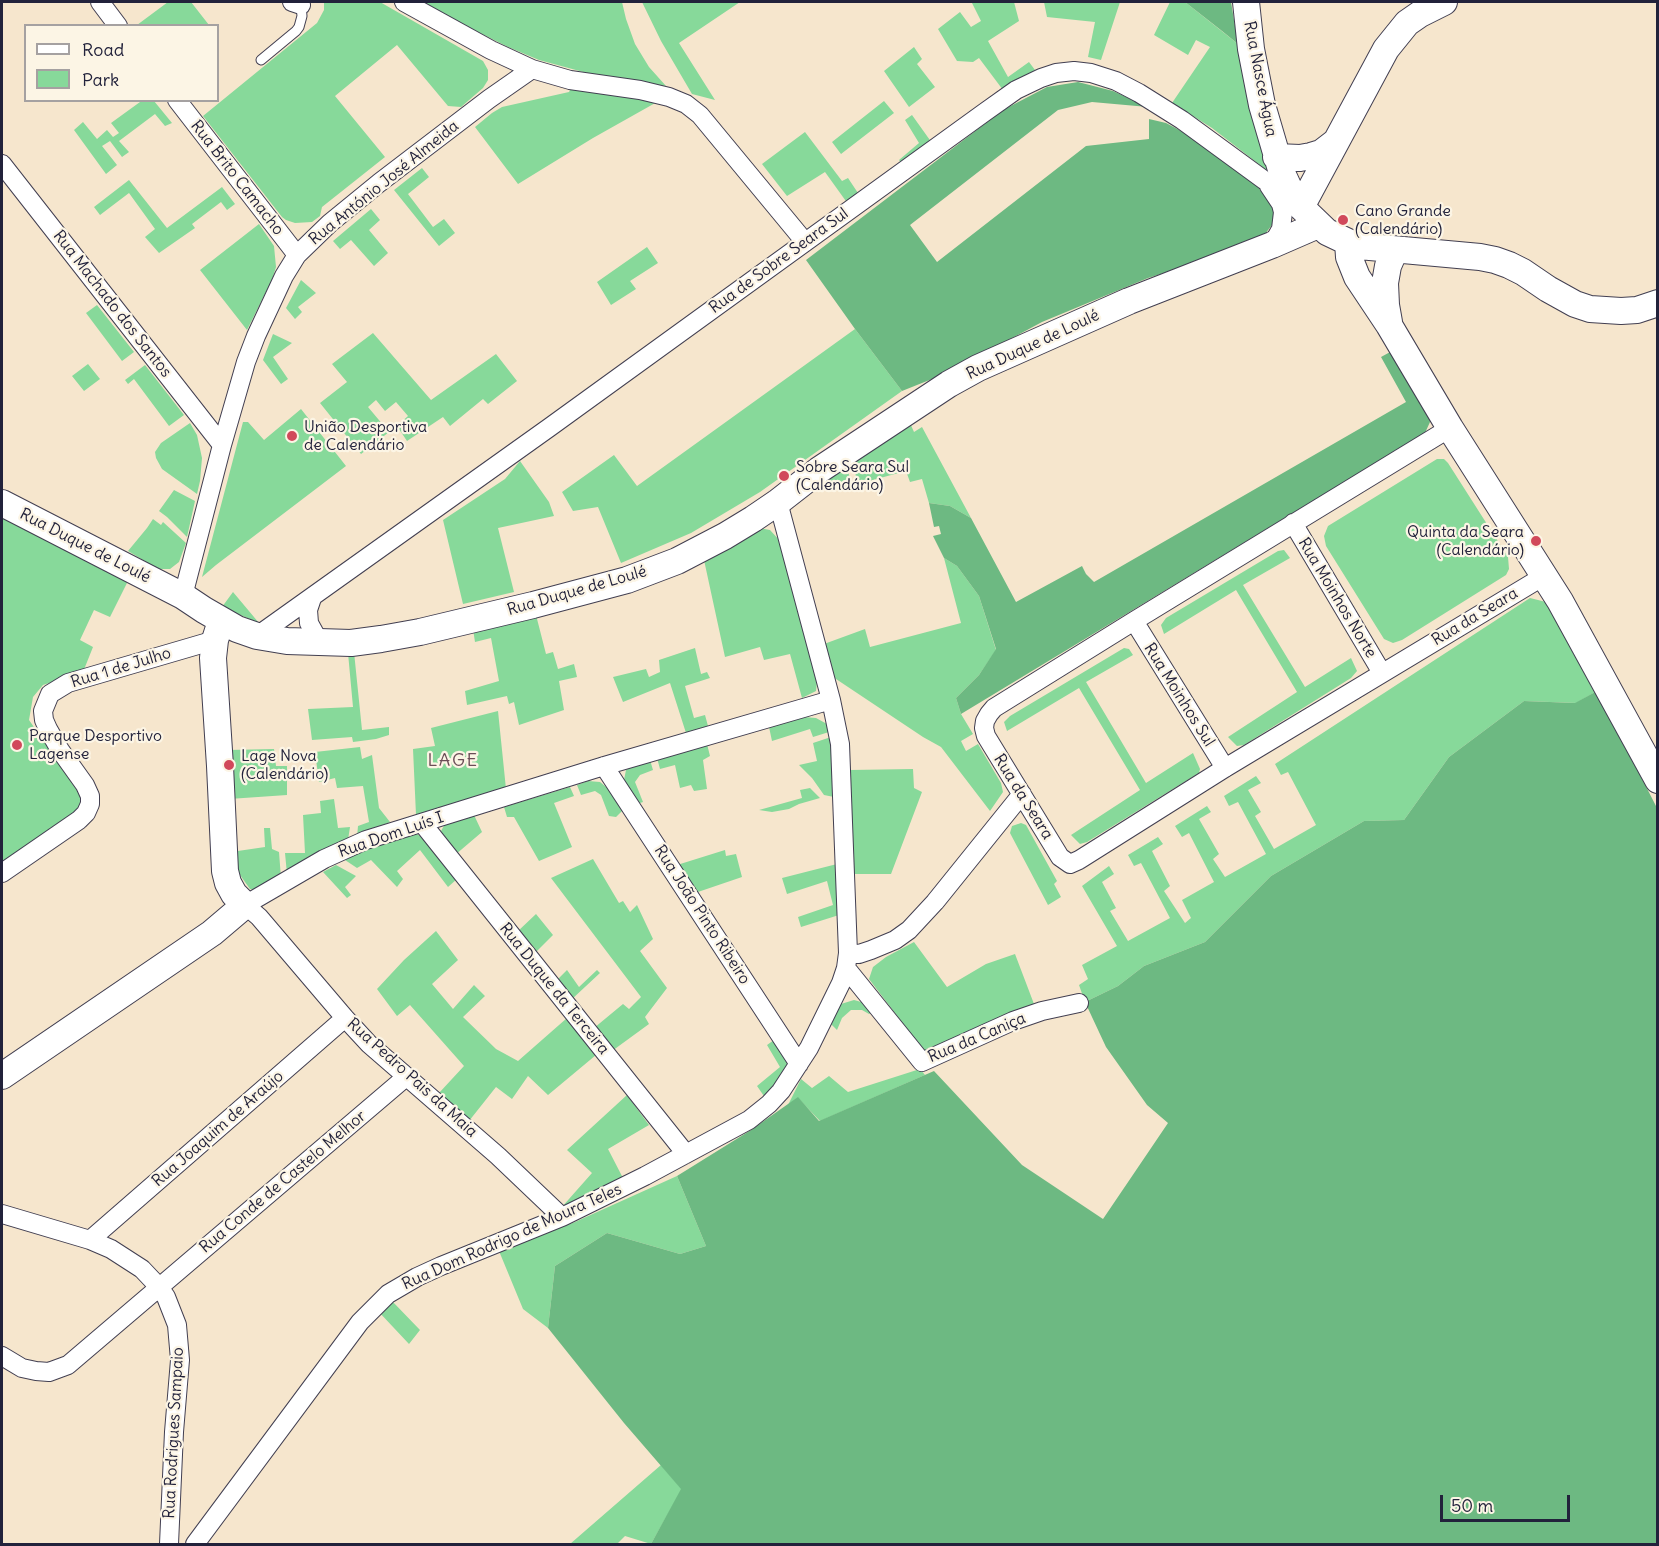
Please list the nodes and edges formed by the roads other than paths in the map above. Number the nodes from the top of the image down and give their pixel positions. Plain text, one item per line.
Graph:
1 (100, 2) edge
2 (404, 2) edge
3 (1246, 2) edge
4 (1444, 2) edge
5 (296, 3) edge
6 (116, 24) edge
7 (261, 60) dead end
8 (532, 69) junction
9 (179, 102) edge
10 (1334, 143) junction
11 (1276, 157) junction
12 (2, 164) edge
13 (1264, 180) junction
14 (1304, 210) junction
15 (805, 242) junction
16 (1348, 242) junction
17 (1272, 245) junction
18 (1395, 250) junction
19 (297, 255) junction
20 (1658, 303) edge
21 (1389, 326) junction
22 (1450, 428) junction
23 (222, 445) junction
24 (778, 502) junction
25 (2, 503) edge
26 (1293, 524) junction
27 (1544, 576) junction
28 (183, 596) junction
29 (312, 598) junction
30 (1134, 621) junction
31 (218, 630) junction
32 (257, 636) junction
33 (320, 643) junction
34 (1382, 673) junction
35 (831, 700) junction
36 (604, 766) junction
37 (1225, 768) junction
38 (1658, 780) edge
39 (1022, 794) junction
40 (422, 823) junction
41 (2, 873) edge
42 (245, 905) junction
43 (871, 950) junction
44 (847, 961) junction
45 (860, 985) junction
46 (1078, 1003) dead end
47 (345, 1018) junction
48 (800, 1064) junction
49 (2, 1076) edge
50 (406, 1077) junction
51 (686, 1154) junction
52 (2, 1214) edge
53 (562, 1217) junction
54 (90, 1240) junction
55 (159, 1287) junction
56 (2, 1356) edge
57 (169, 1545) edge
58 (195, 1545) edge

1 - 6 street
2 - 8 street
3 - 11 street, Rua Nasce Água
4 - 10 street
5 - 7 lane
8 - 15 street
8 - 19 street, Rua António José Almeida
9 - 19 street, Rua Brito Camacho
10 - 11 street
10 - 14 street
11 - 14 street, Rua Nasce Água
12 - 23 street, Rua Machado dos Santos
13 - 14 street, Rua de Sobre Seara Sul
13 - 15 street, Rua de Sobre Seara Sul
13 - 17 street, Rua de Sobre Seara Sul
14 - 16 street
14 - 17 street, Rua Duque de Loulé
15 - 29 street, Rua de Sobre Seara Sul
16 - 18 street
16 - 21 street
17 - 24 street, Rua Duque de Loulé
18 - 20 street
18 - 21 street
19 - 23 street, Rua António José Almeida
21 - 22 street
22 - 26 street, Rua da Seara
22 - 27 street
23 - 28 street, Rua António José Almeida
24 - 33 street, Rua Duque de Loulé
24 - 35 street, Rua Dom Rodrigo de Moura Teles
25 - 28 street, Rua Duque de Loulé
26 - 30 street, Rua da Seara
26 - 34 street, Rua Moinhos Norte
27 - 34 street, Rua da Seara
27 - 38 street
28 - 31 street, Rua Duque de Loulé
29 - 32 street, Rua de Sobre Seara Sul
29 - 33 street
30 - 37 street, Rua Moinhos Sul
30 - 39 street, Rua da Seara
31 - 32 street, Rua Duque de Loulé
31 - 41 street, Rua 1 de Julho
31 - 42 street
32 - 33 street, Rua Duque de Loulé
34 - 37 street, Rua da Seara
35 - 36 street, Rua Dom Luís I
35 - 44 street, Rua Dom Rodrigo de Moura Teles
36 - 40 street, Rua Dom Luís I
36 - 48 street, Rua João Pinto Ribeiro
37 - 39 street, Rua da Seara
39 - 43 street
40 - 42 street, Rua Dom Luís I
40 - 51 street, Rua Duque da Terceira
42 - 47 street, Rua Pedro Pais da Maia
42 - 49 street, Rua Dom Luís I
43 - 44 street
43 - 45 street
44 - 45 street, Rua da Caniça
44 - 48 street, Rua Dom Rodrigo de Moura Teles
45 - 46 street, Rua da Caniça
47 - 50 street, Rua Pedro Pais da Maia
47 - 54 street, Rua Joaquim de Araújo
48 - 51 street, Rua Dom Rodrigo de Moura Teles
50 - 53 street, Rua Pedro Pais da Maia
50 - 55 street, Rua Conde de Castelo Melhor
51 - 53 street, Rua Dom Rodrigo de Moura Teles
52 - 54 street, Rua Rodrigues Sampaio
53 - 58 street, Rua Dom Rodrigo de Moura Teles
54 - 55 street, Rua Rodrigues Sampaio
55 - 56 street, Rua Conde de Castelo Melhor
55 - 57 street, Rua Rodrigues Sampaio

